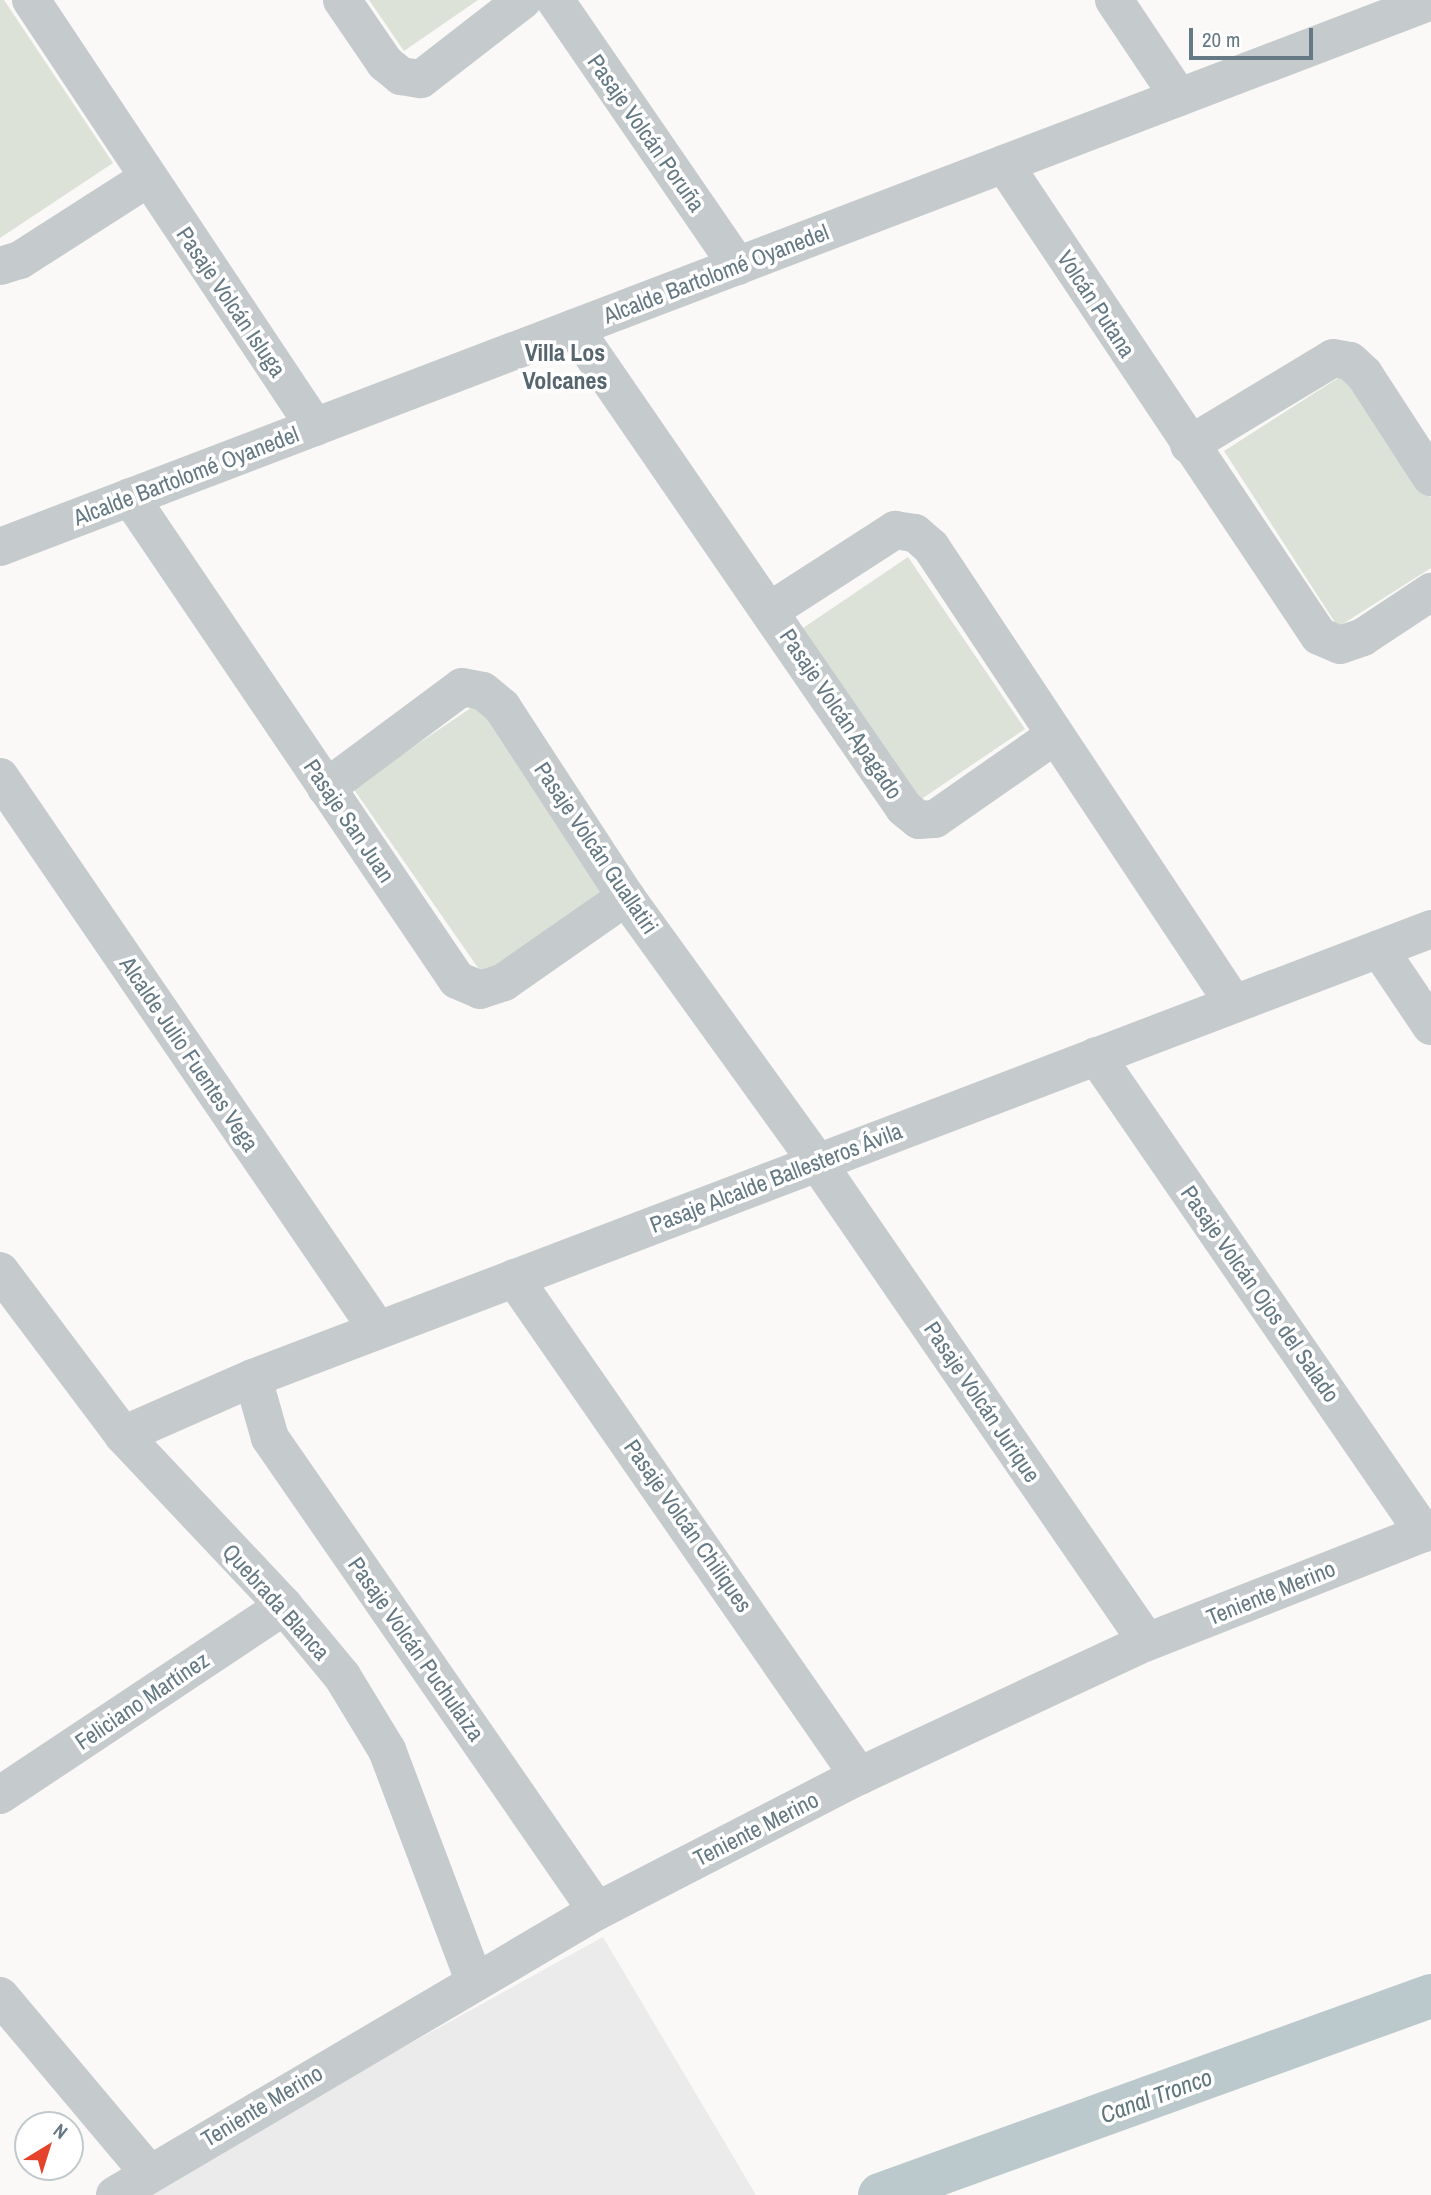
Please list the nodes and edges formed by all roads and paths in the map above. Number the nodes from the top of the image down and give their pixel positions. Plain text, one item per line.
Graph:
1 (31, 0) edge
2 (342, 0) edge
3 (523, 0) edge
4 (555, 0) edge
5 (1114, 0) edge
6 (1431, 1) edge
7 (1179, 97) junction
8 (1004, 164) junction
9 (148, 178) junction
10 (0, 266) edge
11 (738, 266) junction
12 (574, 328) junction
13 (315, 427) junction
14 (1189, 445) junction
15 (1431, 477) edge
16 (130, 497) junction
17 (0, 547) edge
18 (1431, 592) edge
19 (771, 610) junction
20 (1055, 736) junction
21 (0, 778) edge
22 (326, 788) junction
23 (626, 897) junction
24 (1431, 929) edge
25 (1379, 948) junction
26 (1234, 1004) junction
27 (1431, 1026) edge
28 (1096, 1056) junction
29 (817, 1162) junction
30 (0, 1271) edge
31 (514, 1278) junction
32 (378, 1330) junction
33 (253, 1378) junction
34 (123, 1435) junction
35 (1428, 1531) edge
36 (284, 1606) junction
37 (1147, 1642) junction
38 (859, 1776) junction
39 (0, 1796) edge
40 (597, 1911) junction
41 (474, 1980) junction
42 (0, 1996) edge
43 (149, 2173) junction
44 (115, 2195) edge

1 - 9 street, Pasaje Volcán Isluga
2 - 3 street
4 - 11 street, Pasaje Volcán Poruña
5 - 7 street
6 - 7 street, Alcalde Bartolomé Oyanedel
7 - 8 street, Alcalde Bartolomé Oyanedel
8 - 11 street, Alcalde Bartolomé Oyanedel
8 - 14 street, Volcán Putana
9 - 10 street
9 - 13 street, Pasaje Volcán Isluga
11 - 12 street, Alcalde Bartolomé Oyanedel
12 - 13 street, Alcalde Bartolomé Oyanedel
12 - 19 street, Pasaje Volcán Apagado
13 - 16 street, Alcalde Bartolomé Oyanedel
14 - 15 street
14 - 18 street, Volcán Putana
16 - 17 street, Alcalde Bartolomé Oyanedel
16 - 22 street, Pasaje San Juan
19 - 20 street, Pasaje Volcán Apagado
19 - 20 street, Pasaje Volcán Apagado
20 - 26 street, Pasaje Volcán Apagado
21 - 32 street, Alcalde Julio Fuentes Vega
22 - 23 street, Pasaje San Juan
22 - 23 street, Pasaje Volcán Guallatiri
23 - 29 street, Pasaje Volcán Guallatiri
24 - 25 street, Pasaje Alcalde Ballesteros Ávila
25 - 26 street, Pasaje Alcalde Ballesteros Ávila
25 - 27 street
26 - 28 street, Pasaje Alcalde Ballesteros Ávila
28 - 29 street, Pasaje Alcalde Ballesteros Ávila
28 - 35 street, Pasaje Volcán Ojos del Salado
29 - 31 street, Pasaje Alcalde Ballesteros Ávila
29 - 37 street, Pasaje Volcán Jurique
30 - 34 street, Quebrada Blanca
31 - 32 street, Pasaje Alcalde Ballesteros Ávila
31 - 38 street, Pasaje Volcán Chiliques
32 - 33 street, Pasaje Alcalde Ballesteros Ávila
33 - 34 street, Pasaje Alcalde Ballesteros Ávila
33 - 40 street, Pasaje Volcán Puchulaiza
34 - 36 street, Quebrada Blanca
35 - 37 street, Teniente Merino
36 - 39 street, Feliciano Martínez
36 - 41 street, Quebrada Blanca
37 - 38 street, Teniente Merino
38 - 40 street, Teniente Merino
40 - 41 street, Teniente Merino
41 - 43 street, Teniente Merino
42 - 43 street
43 - 44 street, Teniente Merino

